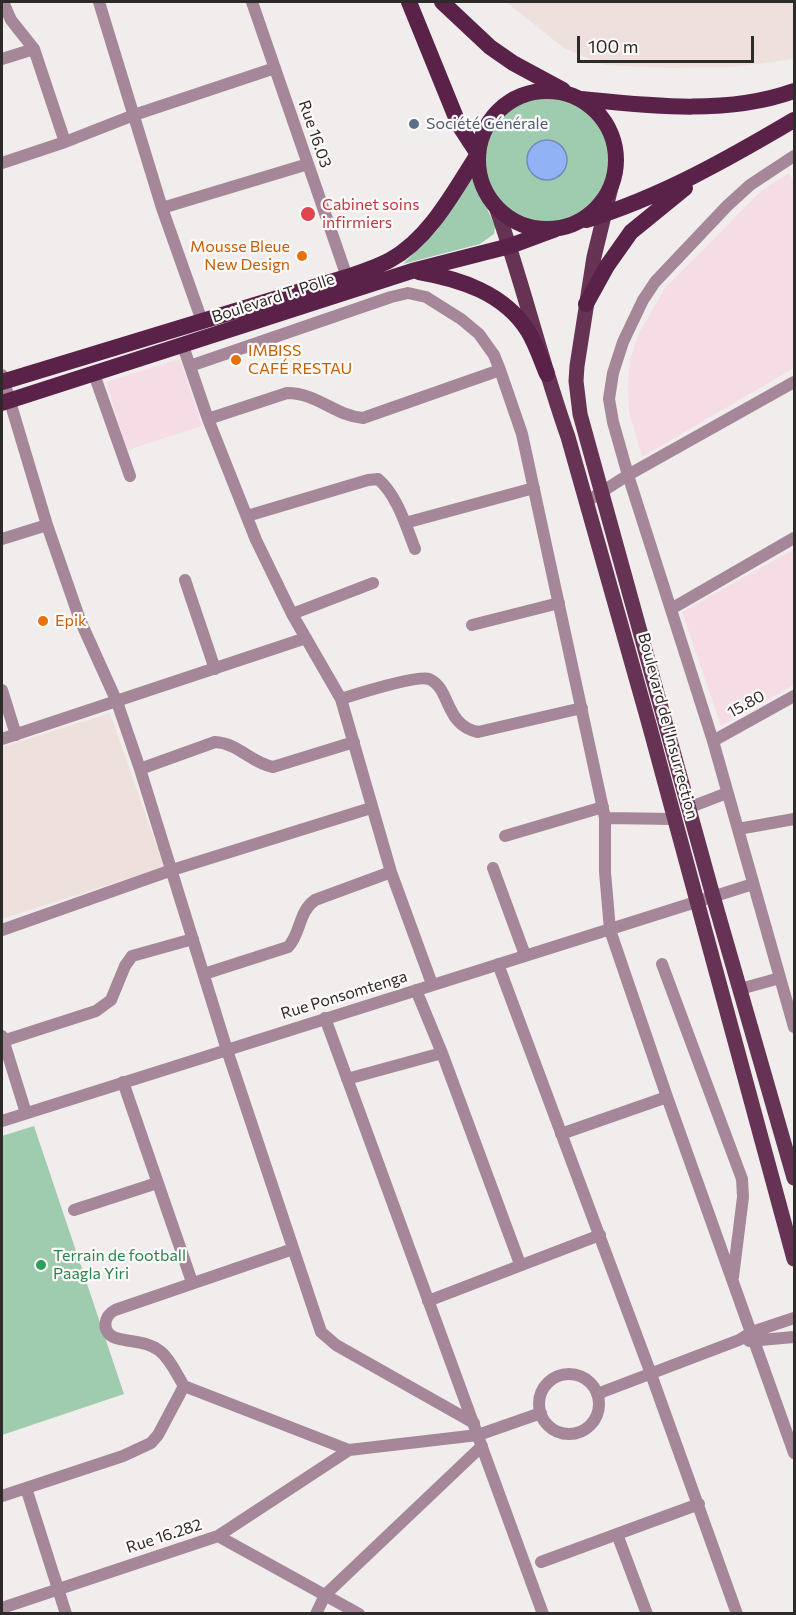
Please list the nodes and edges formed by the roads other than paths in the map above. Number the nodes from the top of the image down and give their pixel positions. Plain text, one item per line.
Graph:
1 (4, 2) edge
2 (99, 2) edge
3 (252, 2) edge
4 (409, 2) edge
5 (442, 2) edge
6 (34, 49) junction
7 (2, 59) edge
8 (275, 68) junction
9 (795, 91) edge
10 (575, 97) junction
11 (134, 115) junction
12 (795, 120) edge
13 (65, 142) junction
14 (478, 154) junction
15 (795, 156) edge
16 (2, 163) edge
17 (308, 164) junction
18 (709, 169) junction
19 (612, 183) junction
20 (633, 205) junction
21 (496, 207) junction
22 (162, 208) junction
23 (605, 214) junction
24 (574, 224) junction
25 (556, 229) junction
26 (631, 232) junction
27 (510, 246) junction
28 (412, 271) junction
29 (347, 277) junction
30 (586, 304) junction
31 (202, 321) junction
32 (183, 346) junction
33 (190, 366) junction
34 (500, 370) junction
35 (94, 374) junction
36 (547, 374) junction
37 (2, 379) edge
38 (795, 382) edge
39 (5, 402) edge
40 (208, 419) junction
41 (628, 475) junction
42 (130, 476) dead end
43 (534, 488) junction
44 (602, 492) junction
45 (586, 502) junction
46 (247, 516) junction
47 (405, 523) junction
48 (46, 525) junction
49 (795, 538) edge
50 (2, 539) edge
51 (415, 549) dead end
52 (185, 580) dead end
53 (373, 583) dead end
54 (559, 603) junction
55 (671, 609) junction
56 (292, 614) junction
57 (472, 625) dead end
58 (306, 638) junction
59 (215, 669) junction
60 (2, 690) edge
61 (795, 696) edge
62 (341, 699) junction
63 (117, 702) junction
64 (582, 708) junction
65 (16, 735) junction
66 (2, 739) edge
67 (713, 741) junction
68 (354, 742) junction
69 (140, 769) junction
70 (727, 794) junction
71 (371, 808) junction
72 (688, 808) junction
73 (604, 812) junction
74 (675, 819) junction
75 (795, 819) edge
76 (738, 829) junction
77 (505, 836) dead end
78 (493, 868) dead end
79 (172, 870) junction
80 (390, 872) junction
81 (753, 884) junction
82 (713, 896) junction
83 (697, 901) junction
84 (2, 930) edge
85 (610, 930) junction
86 (193, 939) junction
87 (525, 955) junction
88 (498, 964) junction
89 (662, 964) dead end
90 (204, 974) junction
91 (780, 978) junction
92 (432, 984) junction
93 (740, 989) junction
94 (416, 990) junction
95 (325, 1018) junction
96 (795, 1027) edge
97 (2, 1039) edge
98 (227, 1050) junction
99 (442, 1053) junction
100 (347, 1079) junction
101 (123, 1082) junction
102 (667, 1097) junction
103 (26, 1113) junction
104 (2, 1121) edge
105 (561, 1134) junction
106 (795, 1178) edge
107 (158, 1183) junction
108 (74, 1210) dead end
109 (600, 1235) junction
110 (293, 1249) junction
111 (795, 1258) edge
112 (520, 1264) junction
113 (732, 1281) junction
114 (192, 1282) junction
115 (428, 1301) junction
116 (795, 1318) edge
117 (754, 1336) junction
118 (795, 1337) edge
119 (651, 1374) junction
120 (184, 1386) junction
121 (597, 1395) junction
122 (541, 1413) junction
123 (478, 1435) junction
124 (349, 1450) junction
125 (795, 1453) edge
126 (26, 1488) junction
127 (2, 1496) edge
128 (699, 1504) junction
129 (617, 1533) junction
130 (218, 1536) junction
131 (541, 1562) dead end
132 (58, 1590) junction
133 (325, 1595) junction
134 (2, 1608) edge
135 (66, 1614) edge
136 (316, 1614) edge
137 (359, 1614) edge
138 (543, 1614) edge
139 (647, 1614) edge
140 (737, 1614) edge

1 - 6 street
2 - 11 street
3 - 8 street, Rue 16.03
4 - 14 highway
5 - 10 highway
6 - 7 street
6 - 13 street
8 - 11 street
8 - 17 street, Rue 16.03
9 - 10 highway
10 - 14 highway
10 - 19 highway
11 - 13 street
11 - 22 street
12 - 18 highway
13 - 16 street
14 - 21 highway
14 - 29 highway, Boulevard T. Polle
15 - 41 street
17 - 22 street
17 - 29 street, Rue 16.03
18 - 20 highway
18 - 26 highway
19 - 23 main road, Boulevard de l'Insurrection
19 - 24 highway
20 - 23 highway
20 - 26 highway
21 - 25 highway
21 - 27 main road, Boulevard de l'Insurrection
22 - 31 street
23 - 24 highway
23 - 30 main road, Boulevard de l'Insurrection
24 - 25 highway
25 - 27 highway, Boulevard T. Polle
26 - 30 highway
27 - 28 highway, Boulevard T. Polle
27 - 36 main road, Boulevard de l'Insurrection
28 - 32 highway, Boulevard T. Polle
28 - 36 highway
29 - 31 highway, Boulevard T. Polle
30 - 44 main road, Boulevard de l'Insurrection
31 - 37 highway, Boulevard T. Polle
32 - 33 street
32 - 35 highway, Boulevard T. Polle
33 - 34 street
33 - 40 street
34 - 40 street
34 - 43 street
35 - 39 highway, Boulevard T. Polle
35 - 42 street
36 - 45 main road, Boulevard de l'Insurrection
37 - 39 street
38 - 41 street
39 - 48 street
40 - 46 street
41 - 44 street
41 - 55 street
43 - 47 street
43 - 54 street
44 - 45 street
44 - 72 main road, Boulevard de l'Insurrection
45 - 74 main road, Boulevard de l'Insurrection
46 - 47 street
46 - 56 street
47 - 51 street
48 - 50 street
48 - 63 street
49 - 55 street
52 - 59 street
53 - 56 street
54 - 57 street
54 - 64 street
55 - 67 street
56 - 58 street
58 - 59 street
58 - 62 street
59 - 63 street
60 - 65 street
61 - 67 street, 15.80
62 - 64 street
62 - 68 street
63 - 65 street
63 - 69 street
64 - 73 street
65 - 66 street
67 - 70 street
68 - 69 street
68 - 71 street
69 - 79 street
70 - 72 street
70 - 76 street
71 - 79 street
71 - 80 street
72 - 82 main road, Boulevard de l'Insurrection
73 - 74 street
73 - 77 street
73 - 85 street
74 - 83 main road, Boulevard de l'Insurrection
75 - 76 street
76 - 81 street
78 - 87 street
79 - 84 street
79 - 86 street
80 - 90 street
80 - 92 street
81 - 82 street, Rue Ponsomtenga
81 - 91 street
82 - 83 street, Rue Ponsomtenga
82 - 93 main road, Boulevard de l'Insurrection
83 - 85 street, Rue Ponsomtenga
83 - 111 main road, Boulevard de l'Insurrection
85 - 87 street, Rue Ponsomtenga
85 - 102 street
86 - 90 street
86 - 97 street
87 - 88 street, Rue Ponsomtenga
88 - 92 street, Rue Ponsomtenga
88 - 105 street
89 - 113 street
90 - 98 street
91 - 93 street
91 - 96 street
92 - 94 street, Rue Ponsomtenga
93 - 106 main road, Boulevard de l'Insurrection
94 - 95 street, Rue Ponsomtenga
94 - 99 street
95 - 98 street, Rue Ponsomtenga
95 - 100 street
97 - 103 street
98 - 101 street, Rue Ponsomtenga
98 - 110 street
99 - 100 street
99 - 112 street
100 - 115 street
101 - 103 street, Rue Ponsomtenga
101 - 107 street
102 - 105 street
102 - 113 street
103 - 104 street, Rue Ponsomtenga
105 - 109 street
107 - 108 street
107 - 114 street
109 - 112 street
109 - 119 street
110 - 114 street
110 - 123 street
112 - 115 street
113 - 117 street
114 - 120 street
115 - 123 street
116 - 117 street
117 - 118 street
117 - 119 street
117 - 125 street
119 - 121 street
119 - 128 street
120 - 124 street
120 - 126 street
121 - 122 street
121 - 122 street
122 - 123 street
123 - 124 street
123 - 133 street
123 - 138 street
124 - 130 street
126 - 127 street
126 - 132 street
128 - 129 street
128 - 140 street
129 - 131 street
129 - 139 street
130 - 132 street, Rue 16.282
130 - 133 street, Rue 16.282
132 - 134 street, Rue 16.282
132 - 135 street
133 - 136 street
133 - 137 street, Rue 16.282

